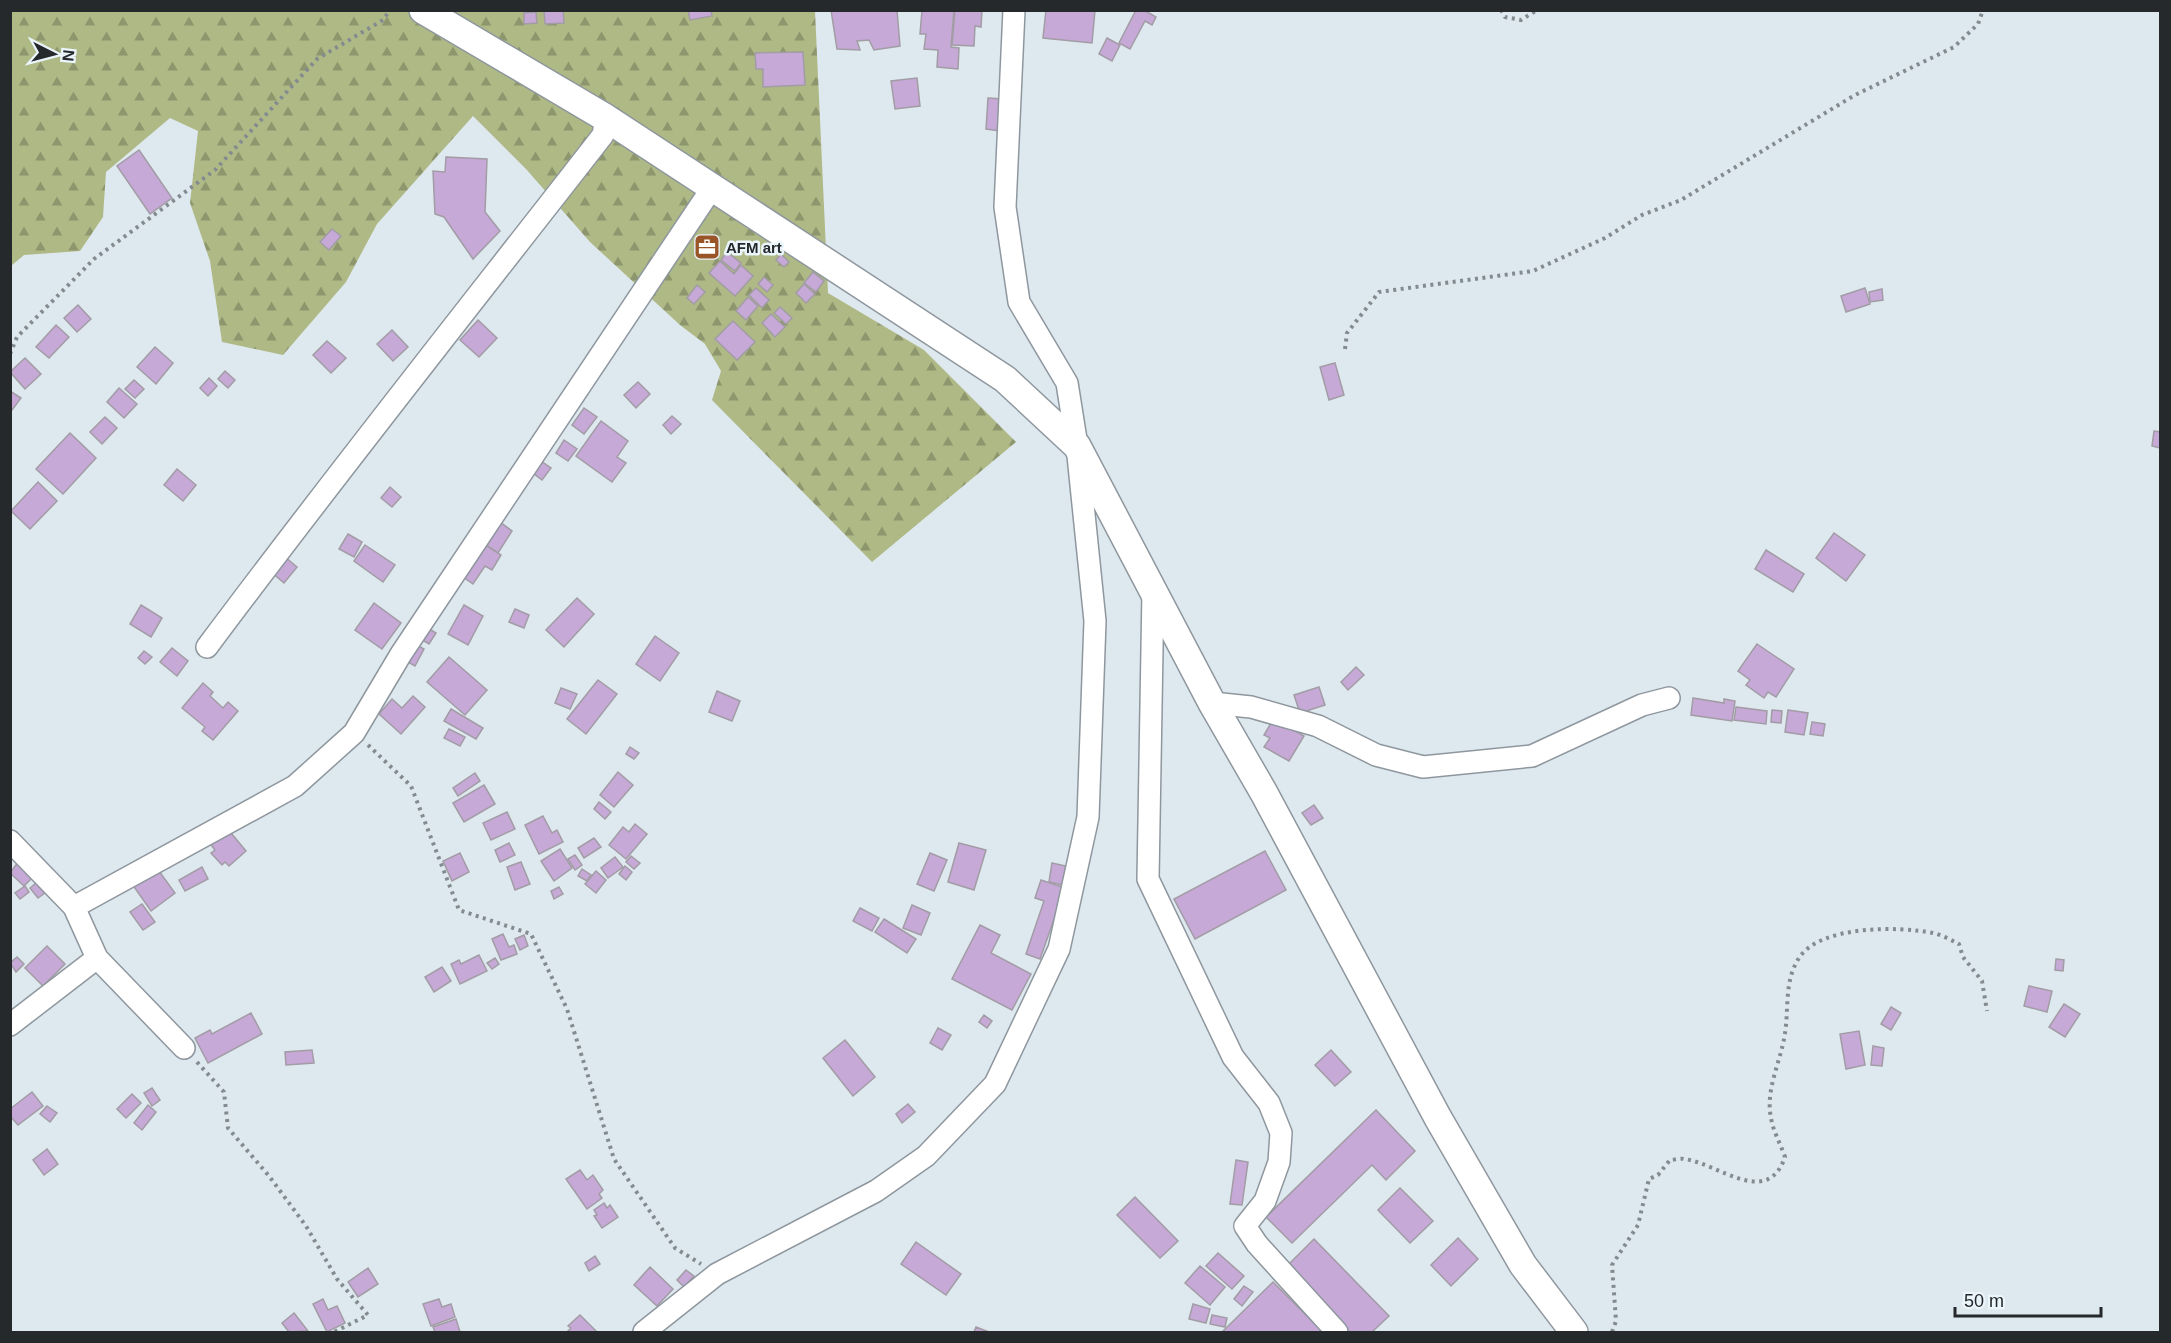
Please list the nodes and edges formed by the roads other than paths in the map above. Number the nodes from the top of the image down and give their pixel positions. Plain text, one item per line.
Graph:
1 (423, 10) edge
2 (1014, 10) edge
3 (606, 118) junction
4 (712, 189) junction
5 (1077, 446) junction
6 (1154, 587) junction
7 (207, 647) dead end
8 (1670, 698) dead end
9 (1212, 702) junction
10 (10, 841) edge
11 (74, 907) junction
12 (97, 958) junction
13 (10, 1026) edge
14 (184, 1048) road end
15 (644, 1332) edge
16 (1337, 1332) edge
17 (1574, 1332) edge

1 - 3 main road
2 - 5 street
3 - 4 main road
3 - 7 street
4 - 5 main road
4 - 11 street
5 - 6 main road
5 - 15 street
6 - 9 main road
6 - 16 street
8 - 9 street
9 - 17 main road
10 - 11 street
11 - 12 street
12 - 13 street
12 - 14 street

